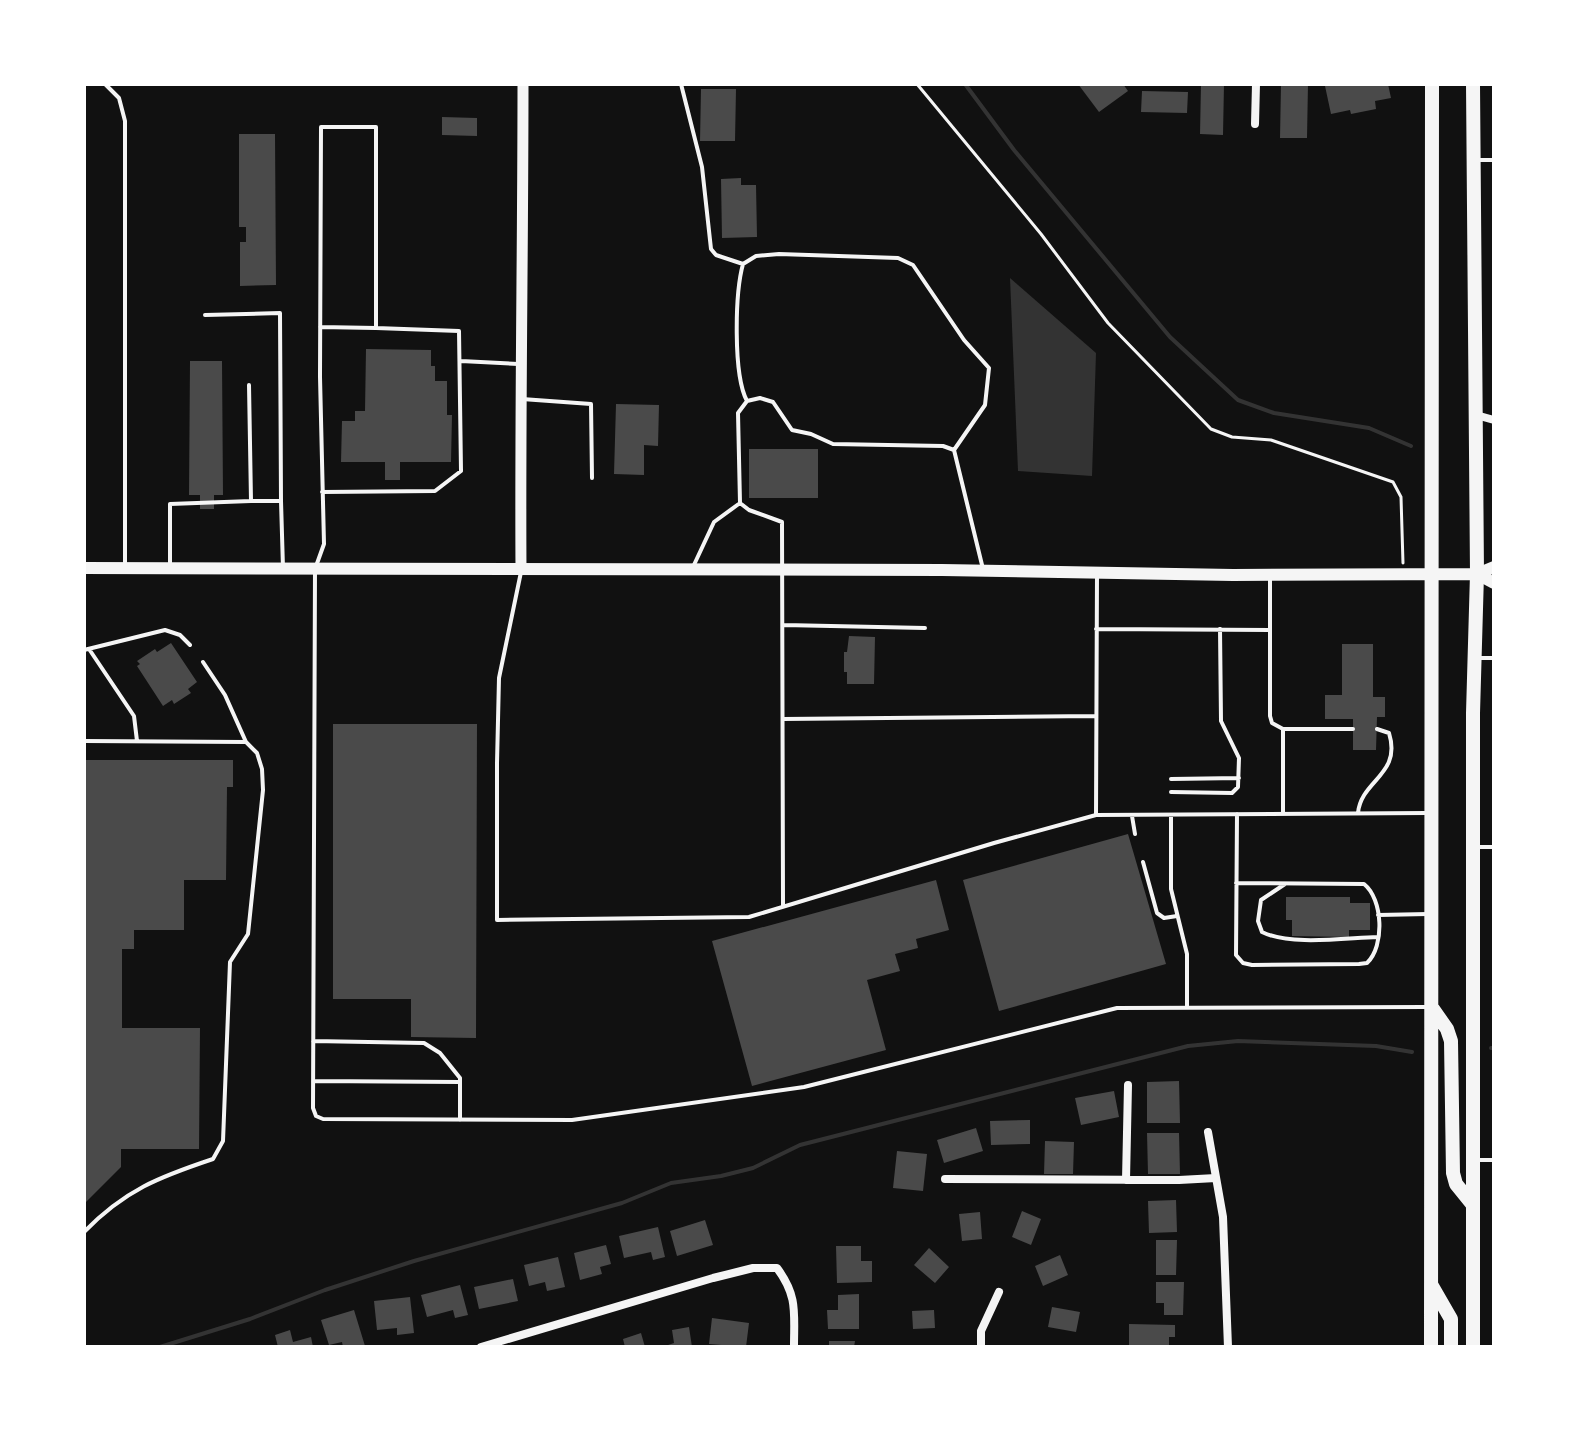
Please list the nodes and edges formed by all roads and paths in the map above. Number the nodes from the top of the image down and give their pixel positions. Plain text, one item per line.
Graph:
1 (105, 84) edge
2 (523, 84) edge
3 (681, 84) edge
4 (917, 84) edge
5 (1256, 84) edge
6 (1432, 84) edge
7 (1463, 84) edge
8 (1473, 84) edge
9 (1473, 103) junction
10 (1255, 124) dead end
11 (1473, 160) junction
12 (1494, 160) edge
13 (743, 264) junction
14 (205, 315) dead end
15 (320, 327) junction
16 (376, 328) junction
17 (461, 361) junction
18 (520, 364) junction
19 (249, 385) dead end
20 (520, 399) junction
21 (747, 401) junction
22 (1475, 415) junction
23 (1494, 420) edge
24 (954, 450) junction
25 (592, 478) dead end
26 (322, 492) junction
27 (251, 501) junction
28 (281, 501) junction
29 (740, 503) junction
30 (1494, 567) edge
31 (84, 568) edge
32 (125, 568) junction
33 (170, 568) junction
34 (283, 568) junction
35 (315, 569) junction
36 (521, 569) junction
37 (692, 569) junction
38 (783, 569) junction
39 (984, 571) junction
40 (1097, 574) junction
41 (1270, 574) junction
42 (1403, 574) junction
43 (1477, 574) junction
44 (1432, 575) junction
45 (1494, 583) edge
46 (783, 625) junction
47 (925, 628) dead end
48 (1096, 629) junction
49 (1220, 629) junction
50 (1270, 630) junction
51 (190, 645) dead end
52 (86, 650) edge
53 (1474, 658) junction
54 (1494, 658) edge
55 (203, 662) dead end
56 (1095, 716) junction
57 (783, 719) junction
58 (1283, 729) junction
59 (1353, 729) dead end
60 (1377, 729) dead end
61 (84, 741) edge
62 (137, 741) junction
63 (246, 742) junction
64 (1239, 778) junction
65 (1171, 779) dead end
66 (1171, 792) dead end
67 (1358, 813) junction
68 (1432, 813) junction
69 (1237, 814) junction
70 (1283, 814) junction
71 (1096, 815) junction
72 (1132, 815) junction
73 (1171, 815) junction
74 (1135, 834) dead end
75 (1472, 847) junction
76 (1494, 847) edge
77 (1143, 862) dead end
78 (1236, 883) junction
79 (1287, 883) junction
80 (783, 905) junction
81 (1432, 914) junction
82 (1378, 915) junction
83 (1177, 916) junction
84 (1377, 937) junction
85 (1187, 1007) junction
86 (1432, 1007) junction
87 (313, 1041) junction
88 (313, 1081) junction
89 (460, 1082) junction
90 (1128, 1085) dead end
91 (460, 1120) junction
92 (1208, 1132) dead end
93 (1473, 1160) junction
94 (1494, 1160) edge
95 (1216, 1178) junction
96 (945, 1179) dead end
97 (1126, 1180) junction
98 (1473, 1205) junction
99 (84, 1232) edge
100 (1430, 1282) junction
101 (999, 1292) dead end
102 (481, 1347) edge
103 (794, 1347) edge
104 (981, 1347) edge
105 (1228, 1347) edge
106 (1431, 1347) edge
107 (1451, 1347) edge
108 (1473, 1347) edge

1 - 32 lane
2 - 18 street
3 - 13 lane
4 - 42 path
5 - 10 street
6 - 44 main road
7 - 9 main road
8 - 9 main road
9 - 11 main road
11 - 12 lane
11 - 22 main road
13 - 21 lane
13 - 24 lane
14 - 28 lane
15 - 16 lane
15 - 16 lane
15 - 26 lane
16 - 17 lane
17 - 18 lane
17 - 26 lane
18 - 20 street
19 - 27 lane
20 - 25 lane
20 - 36 street
21 - 24 lane
21 - 29 lane
22 - 23 street
22 - 43 main road
24 - 39 lane
26 - 35 lane
27 - 28 lane
27 - 33 lane
28 - 34 lane
29 - 37 lane
29 - 38 lane
30 - 43 main road
31 - 32 main road
32 - 33 main road
33 - 34 main road
34 - 35 main road
35 - 36 main road
35 - 87 lane
36 - 37 main road
36 - 80 lane
37 - 38 main road
38 - 39 main road
38 - 46 lane
39 - 40 main road
40 - 41 main road
40 - 48 lane
41 - 42 main road
41 - 50 lane
42 - 44 main road
43 - 44 main road
43 - 45 main road
43 - 53 main road
44 - 68 main road
46 - 47 lane
46 - 57 lane
48 - 49 lane
48 - 56 lane
49 - 50 lane
49 - 64 lane
50 - 58 lane
51 - 52 lane
52 - 62 lane
53 - 54 lane
53 - 75 main road
55 - 63 lane
56 - 57 lane
56 - 71 lane
57 - 80 lane
58 - 59 lane
58 - 70 lane
60 - 67 lane
61 - 62 lane
62 - 63 lane
63 - 99 lane
64 - 65 lane
64 - 66 lane
67 - 68 lane
67 - 70 lane
68 - 81 main road
69 - 70 lane
69 - 73 lane
69 - 78 lane
71 - 72 lane
71 - 80 lane
72 - 73 lane
72 - 74 lane
73 - 83 lane
75 - 76 lane
75 - 93 main road
77 - 83 lane
78 - 79 lane
78 - 84 lane
79 - 82 lane
79 - 84 lane
81 - 82 lane
81 - 86 main road
82 - 84 lane
83 - 85 lane
85 - 86 lane
85 - 91 lane
86 - 98 main road
86 - 100 main road
87 - 88 lane
87 - 89 lane
88 - 89 lane
88 - 91 lane
89 - 91 lane
90 - 97 street
92 - 95 street
93 - 94 lane
93 - 98 main road
95 - 97 street
95 - 105 street
96 - 97 street
98 - 108 main road
100 - 106 main road
100 - 107 main road
101 - 104 street
102 - 103 street

